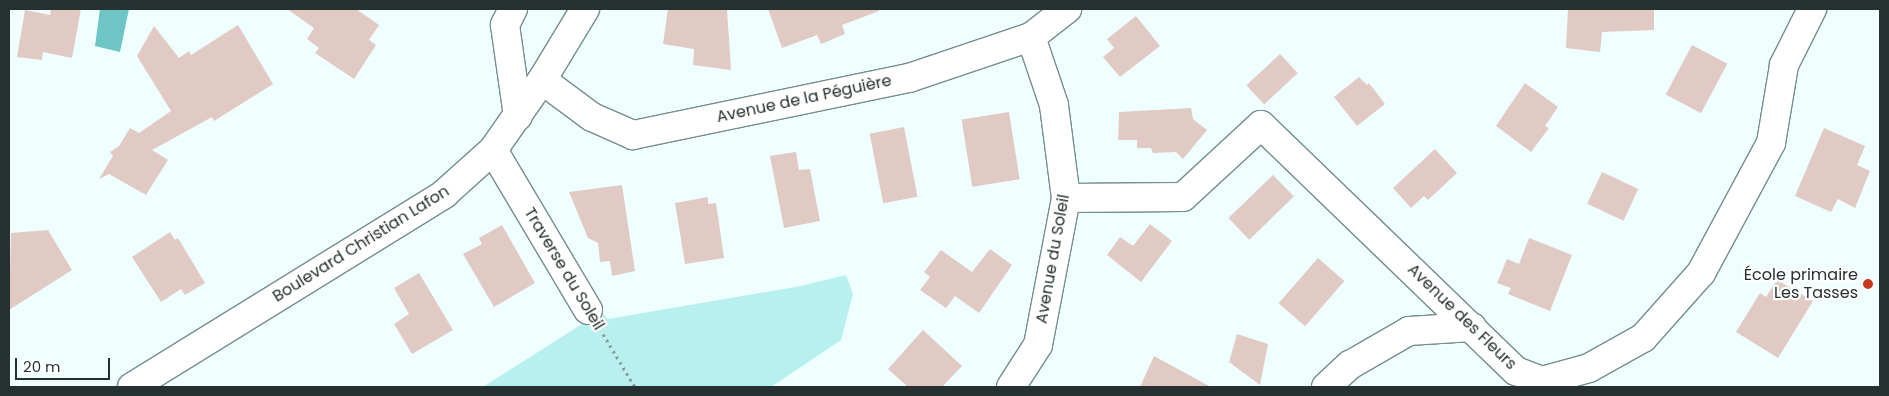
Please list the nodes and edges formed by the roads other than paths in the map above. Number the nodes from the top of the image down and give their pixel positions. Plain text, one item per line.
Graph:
1 (513, 9) edge
2 (584, 9) edge
3 (1067, 9) edge
4 (1812, 9) edge
5 (1031, 37) junction
6 (542, 80) junction
7 (518, 116) junction
8 (493, 150) junction
9 (1066, 198) junction
10 (588, 310) road end
11 (1472, 327) junction
12 (132, 387) edge
13 (1011, 387) edge
14 (1326, 387) edge

1 - 7 street
2 - 6 street, Boulevard Christian Lafon
3 - 5 street, Avenue de la Péguière
4 - 11 street, Avenue des Fleurs
5 - 6 street, Avenue de la Péguière
5 - 9 street, Avenue du Soleil
6 - 7 street, Boulevard Christian Lafon
7 - 8 street, Boulevard Christian Lafon
8 - 10 street, Traverse du Soleil
8 - 12 street, Boulevard Christian Lafon
9 - 11 street, Avenue des Fleurs
9 - 13 street, Avenue du Soleil
11 - 14 street

